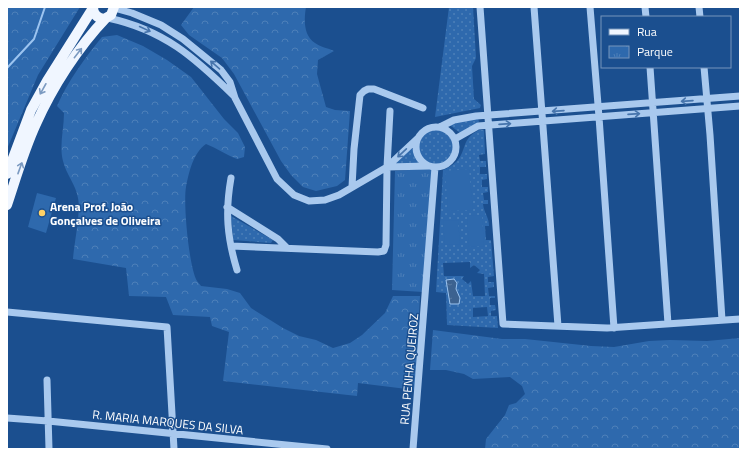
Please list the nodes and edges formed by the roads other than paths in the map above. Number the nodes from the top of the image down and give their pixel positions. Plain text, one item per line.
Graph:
1 (93, 7) edge
2 (114, 7) edge
3 (480, 7) edge
4 (534, 7) edge
5 (590, 7) edge
6 (107, 18) junction
7 (650, 68) edge
8 (704, 68) edge
9 (740, 96) edge
10 (235, 98) junction
11 (707, 99) junction
12 (653, 103) junction
13 (740, 106) edge
14 (598, 107) junction
15 (423, 108) dead end
16 (707, 109) junction
17 (390, 111) dead end
18 (543, 112) junction
19 (654, 113) junction
20 (488, 116) junction
21 (599, 117) junction
22 (544, 121) junction
23 (488, 126) junction
24 (440, 127) junction
25 (418, 138) junction
26 (455, 139) junction
27 (432, 166) junction
28 (387, 167) junction
29 (7, 174) edge
30 (231, 178) dead end
31 (352, 187) junction
32 (7, 205) edge
33 (227, 207) junction
34 (230, 246) junction
35 (287, 248) junction
36 (237, 270) dead end
37 (7, 312) edge
38 (740, 319) edge
39 (722, 320) junction
40 (668, 324) junction
41 (558, 326) junction
42 (614, 328) junction
43 (47, 380) dead end
44 (7, 418) edge
45 (48, 421) junction
46 (173, 434) junction
47 (290, 447) edge
48 (49, 449) edge
49 (174, 449) edge
50 (327, 449) edge
51 (413, 449) edge

1 - 6 main road
1 -> 29 main road
2 - 6 main road
10 -> 2 street
3 - 20 street
4 - 18 street
5 - 14 street
6 -> 10 street
32 -> 6 main road
7 - 12 street
8 - 11 street
9 - 11 street
10 - 31 street
11 -> 12 street
11 - 16 street
12 - 14 street
12 - 19 street
13 - 16 street
14 -> 18 street
14 - 21 street
15 - 31 street
16 - 19 street
16 - 39 street
17 - 28 street
18 - 20 street
18 - 22 street
21 -> 19 street
19 - 40 street
20 - 23 street
20 - 24 street
21 - 22 street
21 - 42 street
23 -> 22 street
22 - 41 street
23 - 26 street
23 - 41 street
24 - 25 street
24 - 26 street
25 - 27 street
25 -> 28 street
26 - 27 street
27 - 28 street
27 - 51 street, RUA PENHA QUEIROZ
28 - 31 street
28 - 35 street
30 - 33 street
33 - 34 street
33 - 35 street
34 - 35 street
34 - 36 street
37 - 46 street
38 - 39 street
39 - 40 street
40 - 42 street
41 - 42 street
43 - 45 street
44 - 45 street, R. MARIA MARQUES DA SILVA
45 - 46 street, R. MARIA MARQUES DA SILVA
45 - 48 street
46 - 47 street, R. MARIA MARQUES DA SILVA
46 - 49 street
47 - 50 street, R. MARIA MARQUES DA SILVA

